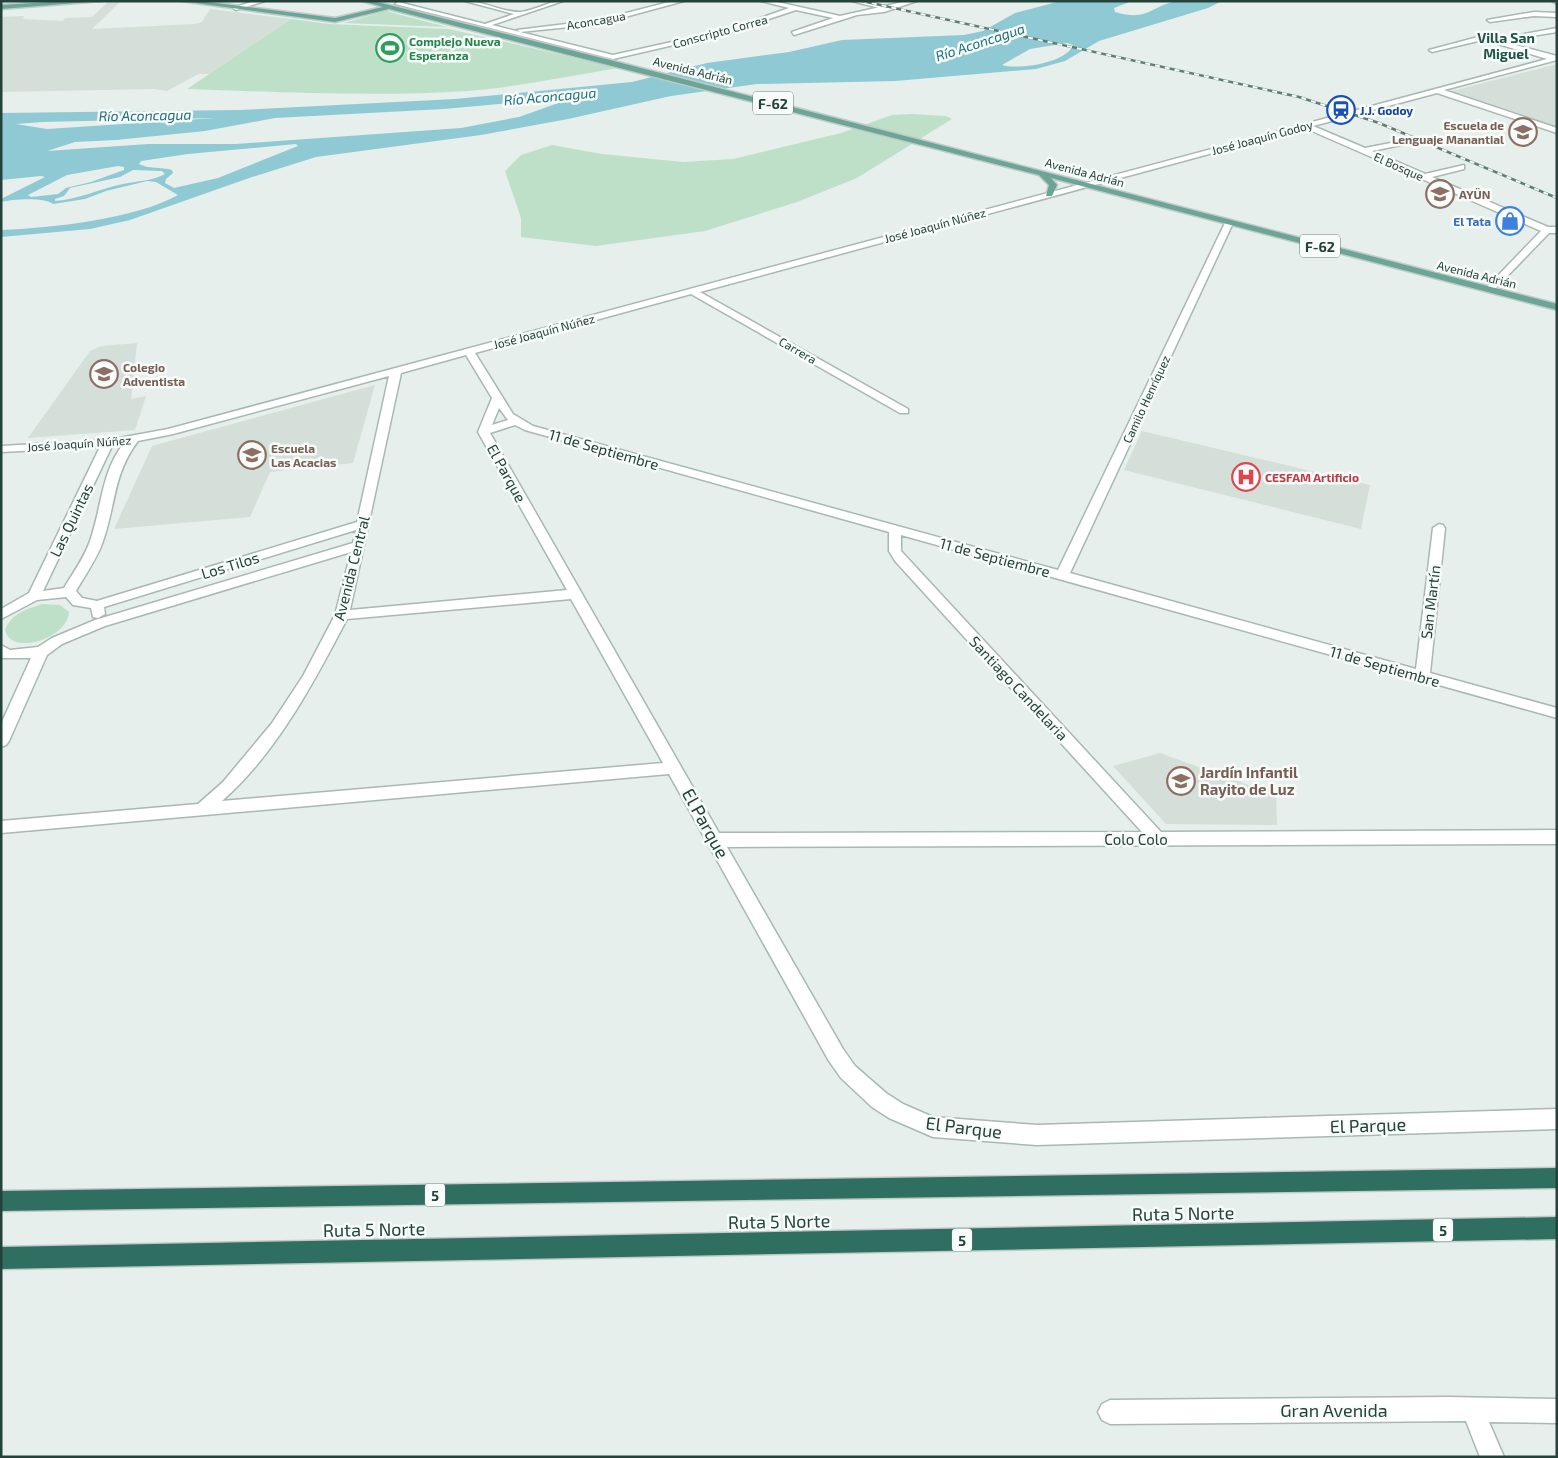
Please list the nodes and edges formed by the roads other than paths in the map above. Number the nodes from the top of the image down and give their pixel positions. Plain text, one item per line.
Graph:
1 (41, 1) edge
2 (98, 1) edge
3 (184, 1) edge
4 (262, 1) edge
5 (365, 1) edge
6 (407, 1) edge
7 (468, 1) edge
8 (560, 1) edge
9 (681, 1) edge
10 (764, 1) edge
11 (855, 1) edge
12 (914, 1) edge
13 (876, 2) edge
14 (374, 3) junction
15 (1, 5) edge
16 (393, 6) junction
17 (236, 8) junction
18 (796, 8) junction
19 (893, 8) junction
20 (380, 10) junction
21 (856, 13) junction
22 (520, 14) junction
23 (1557, 15) edge
24 (840, 18) junction
25 (1490, 20) dead end
26 (487, 25) junction
27 (1557, 30) edge
28 (509, 31) junction
29 (794, 33) dead end
30 (1486, 39) junction
31 (1432, 50) dead end
32 (1555, 58) edge
33 (611, 59) junction
34 (1436, 90) junction
35 (1306, 126) junction
36 (1557, 131) edge
37 (1403, 142) dead end
38 (1364, 151) junction
39 (1461, 167) dead end
40 (1042, 174) junction
41 (1424, 176) junction
42 (1083, 185) junction
43 (1049, 194) junction
44 (1229, 223) junction
45 (1552, 230) edge
46 (1489, 290) junction
47 (692, 291) junction
48 (1557, 307) edge
49 (469, 351) junction
50 (396, 371) junction
51 (497, 399) junction
52 (904, 411) dead end
53 (515, 421) junction
54 (484, 432) junction
55 (134, 439) junction
56 (108, 443) junction
57 (1, 449) edge
58 (363, 524) junction
59 (1439, 528) dead end
60 (895, 531) junction
61 (359, 545) junction
62 (1062, 576) junction
63 (69, 592) junction
64 (575, 594) junction
65 (34, 596) junction
66 (97, 605) junction
67 (1, 615) edge
68 (342, 615) junction
69 (100, 623) junction
70 (41, 652) junction
71 (3, 657) edge
72 (1422, 677) junction
73 (1557, 713) edge
74 (1, 741) edge
75 (676, 768) junction
76 (200, 811) junction
77 (1, 826) edge
78 (1557, 837) edge
79 (1158, 839) junction
80 (715, 840) junction
81 (1557, 1119) edge
82 (1557, 1178) edge
83 (1, 1202) edge
84 (1557, 1228) edge
85 (1, 1258) edge
86 (1473, 1410) junction
87 (1557, 1411) edge
88 (1110, 1412) dead end
89 (1492, 1457) edge

1 - 15 main road
2 - 15 main road
3 - 17 main road
4 - 17 street
5 - 14 main road, F-62
6 - 16 street
7 - 22 street
8 - 22 street
9 - 28 street, Aconcagua
10 - 18 street
11 - 13 street
12 - 19 street
13 - 19 street
13 - 21 street
14 - 16 main road, F-62
14 - 20 main road
16 - 20 main road
16 - 26 street
16 - 33 main road, F-62
17 - 20 main road
18 - 24 street
18 - 33 street, Conscripto Correa
19 - 21 street
21 - 24 street
22 - 26 street
23 - 25 street
24 - 29 street
26 - 28 street
27 - 30 street
28 - 33 street
30 - 31 street
30 - 32 street
32 - 34 street, José Joaquín Godoy
33 - 40 main road, Avenida Adrián / F-62
34 - 35 street, José Joaquín Godoy
34 - 36 street
35 - 38 street, El Bosque
35 - 42 street, José Joaquín Godoy
37 - 38 street
38 - 41 street, El Bosque
39 - 41 street
40 - 42 main road, Avenida Adrián / F-62
40 - 43 main road
41 - 45 street, El Bosque
42 - 43 street, José Joaquín Núñez
42 - 44 main road, Avenida Adrián / F-62
43 - 47 street, José Joaquín Núñez
44 - 46 main road, Avenida Adrián / F-62
44 - 62 street, Camilo Henríquez
45 - 46 street, El Bosque
46 - 48 main road, Avenida Adrián / F-62
47 - 49 street, José Joaquín Núñez
47 - 52 street, Carrera
49 - 50 street, José Joaquín Núñez
49 - 51 street
50 - 55 street, José Joaquín Núñez
50 - 58 street, Avenida Central
51 - 53 street
51 - 54 street, El Parque
53 - 54 street, El Parque
53 - 60 street, 11 de Septiembre
54 - 64 street, El Parque
55 - 56 street, José Joaquín Núñez
55 - 63 street, Las Quintas
56 - 57 street, José Joaquín Núñez
56 - 65 street, Las Quintas
58 - 61 street, Avenida Central
58 - 66 street, Los Tilos
59 - 72 street, San Martín
60 - 62 street, 11 de Septiembre
60 - 79 street, Santiago Candelaria
61 - 68 street, Avenida Central
61 - 69 street, Los Tilos
62 - 72 street, 11 de Septiembre
63 - 65 street
63 - 66 street
64 - 68 street
64 - 75 street, El Parque
65 - 67 street
66 - 69 street
68 - 76 street, Avenida Central
69 - 70 street, Los Tilos
70 - 71 street, Los Tilos
70 - 74 street
72 - 73 street, 11 de Septiembre
75 - 76 street
75 - 80 street, El Parque
76 - 77 street
78 - 79 street, Colo Colo
79 - 80 street, Colo Colo
80 - 81 street, El Parque
82 - 83 highway, Ruta 5 Norte / 5
84 - 85 highway, Ruta 5 Norte / 5
86 - 87 street, Gran Avenida
86 - 88 street, Gran Avenida
86 - 89 street

